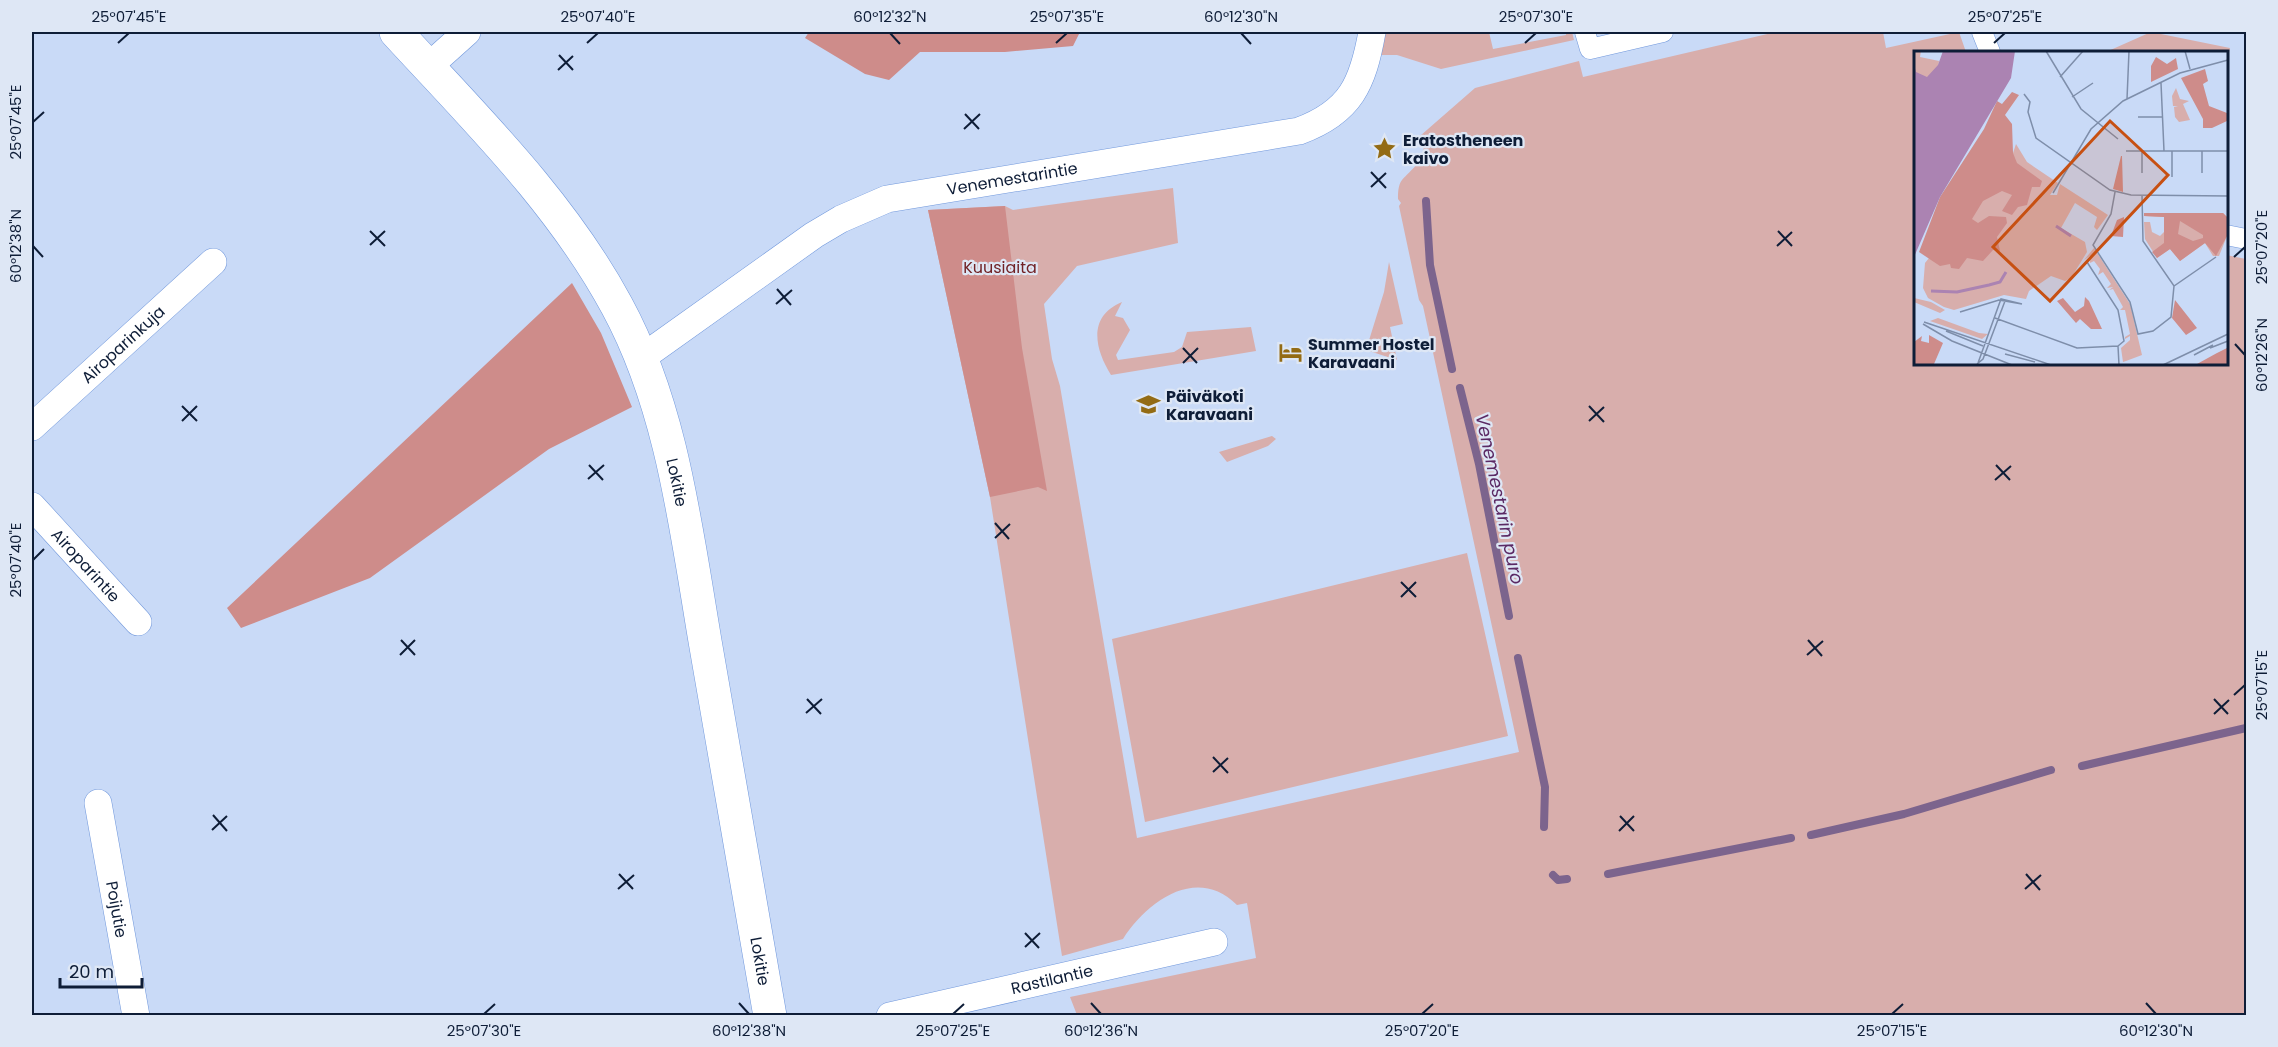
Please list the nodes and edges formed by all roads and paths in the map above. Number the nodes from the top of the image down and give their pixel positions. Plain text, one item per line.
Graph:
1 (396, 32) edge
2 (467, 32) edge
3 (1372, 32) edge
4 (1585, 32) edge
5 (1663, 32) edge
6 (1982, 32) edge
7 (1990, 51) edge
8 (428, 67) junction
9 (2227, 235) edge
10 (2247, 239) edge
11 (213, 262) dead end
12 (640, 359) junction
13 (32, 427) edge
14 (32, 506) edge
15 (138, 622) dead end
16 (98, 803) dead end
17 (1214, 942) dead end
18 (136, 1016) edge
19 (770, 1016) edge
20 (890, 1016) edge

1 - 8 street, Lokitie
2 - 8 street
3 - 12 street, Venemestarintie
4 - 5 street
6 - 7 street
8 - 12 street, Lokitie
9 - 10 street
11 - 13 street, Airoparinkuja
12 - 19 street, Lokitie
14 - 15 street, Airoparintie
16 - 18 street, Poijutie
17 - 20 street, Rastilantie

